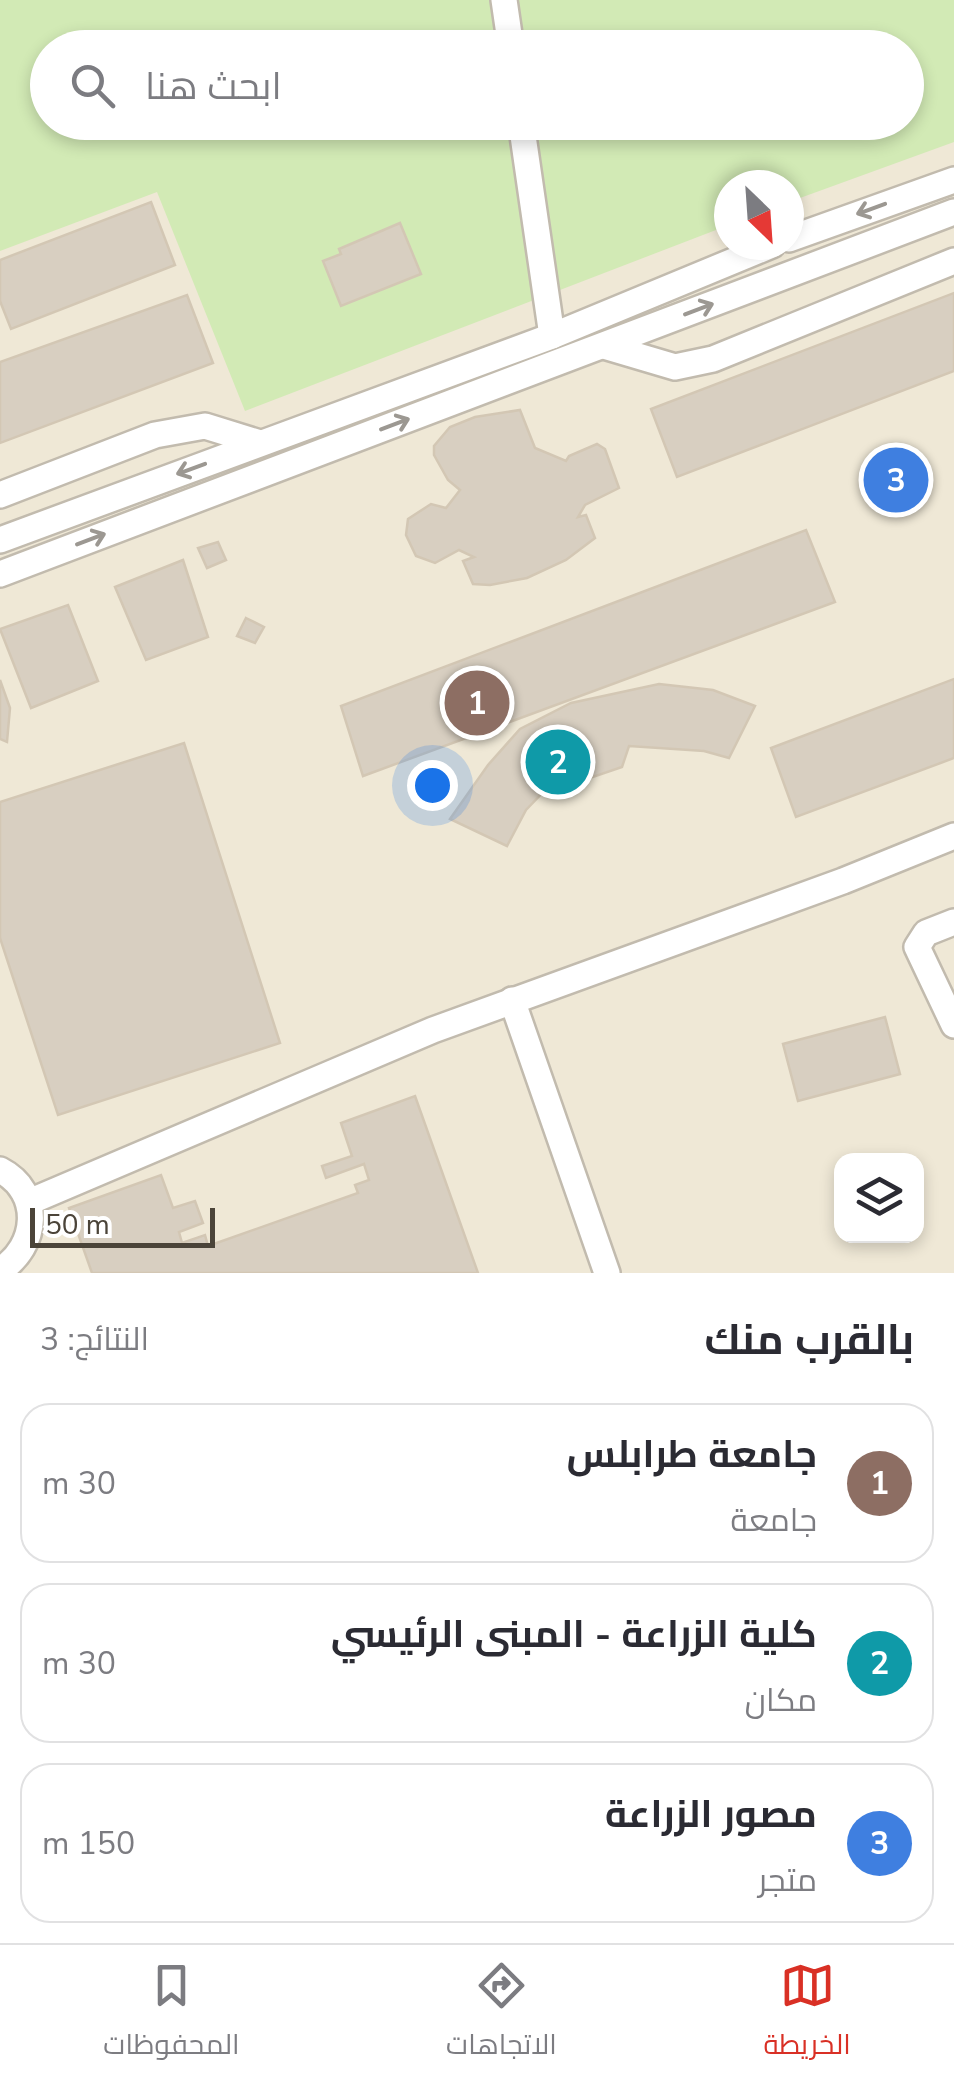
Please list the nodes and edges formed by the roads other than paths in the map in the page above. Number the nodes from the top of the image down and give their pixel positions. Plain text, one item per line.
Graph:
1 (504, 0) edge
2 (508, 30) edge
3 (524, 140) edge
4 (954, 180) edge
5 (954, 212) edge
6 (804, 234) edge
7 (736, 260) edge
8 (954, 261) edge
9 (552, 336) junction
10 (604, 346) junction
11 (260, 443) junction
12 (0, 495) edge
13 (0, 540) edge
14 (0, 574) edge
15 (954, 836) edge
16 (954, 922) edge
17 (512, 1000) junction
18 (954, 1025) edge
19 (0, 1170) edge
20 (29, 1202) junction
21 (9, 1268) edge
22 (607, 1273) edge

1 - 2 street
3 - 9 street
4 -> 6 street
10 -> 5 street
7 - 9 street
8 - 10 street
9 - 11 street
14 -> 10 street
11 - 12 street
11 -> 13 street
15 - 17 street
16 - 18 street
17 - 20 street
17 - 22 street
19 - 20 street
20 - 21 street

